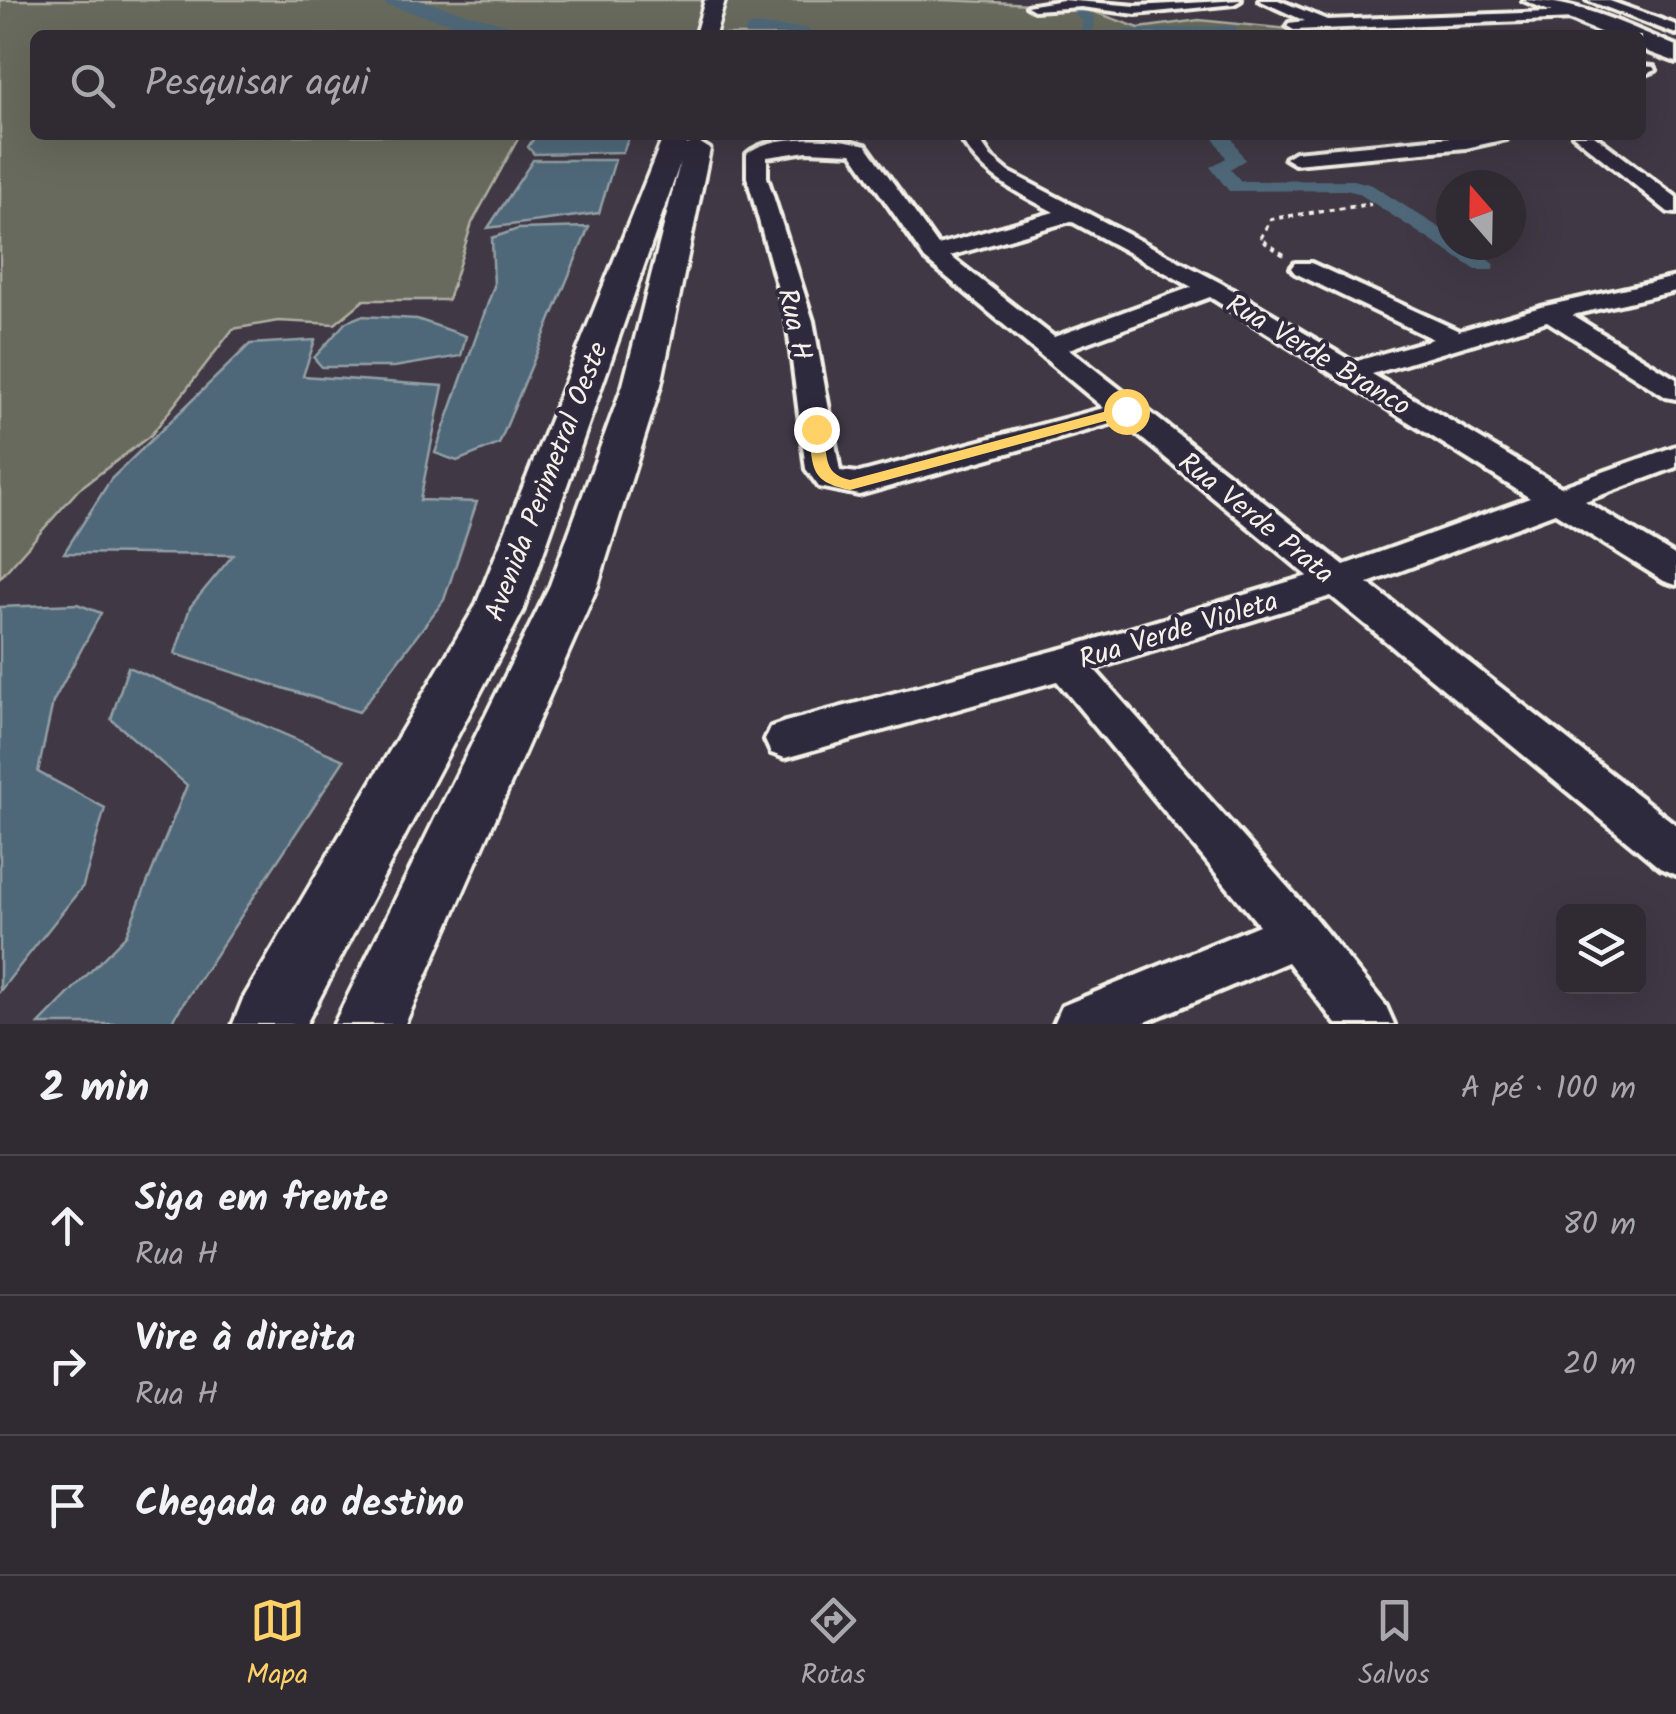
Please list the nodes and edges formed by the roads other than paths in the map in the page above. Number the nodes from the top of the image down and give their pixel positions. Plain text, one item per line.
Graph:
1 (715, 0) edge
2 (732, 0) edge
3 (1234, 0) edge
4 (1266, 0) edge
5 (1534, 0) edge
6 (1034, 6) dead end
7 (1585, 7) edge
8 (1615, 8) junction
9 (1661, 8) dead end
10 (1477, 18) junction
11 (1326, 24) junction
12 (1294, 26) dead end
13 (706, 30) edge
14 (725, 30) edge
15 (1499, 30) edge
16 (1623, 30) edge
17 (1676, 30) edge
18 (1646, 40) edge
19 (1676, 42) edge
20 (1646, 43) edge
21 (1676, 55) edge
22 (675, 140) edge
23 (700, 140) edge
24 (970, 140) edge
25 (1475, 140) edge
26 (1589, 140) edge
27 (864, 156) joint
28 (1296, 158) dead end
29 (1676, 207) edge
30 (1072, 214) junction
31 (932, 254) junction
32 (1302, 268) road end
33 (1676, 284) edge
34 (1212, 288) junction
35 (1550, 312) junction
36 (1456, 338) junction
37 (1046, 348) junction
38 (1349, 372) junction
39 (1676, 391) edge
40 (1126, 411) junction
41 (1676, 456) edge
42 (1559, 499) junction
43 (1676, 572) edge
44 (1336, 581) junction
45 (1065, 663) junction
46 (786, 740) dead end
47 (1676, 853) edge
48 (1297, 934) junction
49 (268, 1024) edge
50 (370, 1024) edge
51 (1080, 1024) edge
52 (1368, 1024) edge

1 - 13 main road
2 - 14 main road
3 - 6 street
4 - 11 street
5 - 7 main road
7 - 8 street
7 - 10 street
7 - 16 main road
8 - 9 street
8 - 17 street
10 - 11 street
10 - 15 street
11 - 12 street
18 - 19 street
20 - 21 main road
22 - 49 main road, Avenida Perimetral Oeste
23 - 50 main road, Avenida Perimetral Oeste
24 - 30 street, Rua Verde Branco
25 - 28 street
26 - 29 street
27 - 31 street, Rua Verde Prata
27 - 40 street, Rua H
30 - 31 street
30 - 34 street, Rua Verde Branco
31 - 37 street, Rua Verde Prata
32 - 36 street
33 - 35 street
34 - 37 street
34 - 38 street, Rua Verde Branco
35 - 36 street
35 - 39 street
36 - 38 street
37 - 40 street, Rua Verde Prata
38 - 42 street, Rua Verde Branco
40 - 44 street, Rua Verde Prata
41 - 42 street, Rua Verde Violeta
42 - 43 street, Rua Verde Branco
42 - 44 street, Rua Verde Violeta
44 - 45 street, Rua Verde Violeta
44 - 47 street, Rua Verde Prata
45 - 46 street, Rua Verde Violeta
45 - 48 street
48 - 51 street
48 - 52 street

